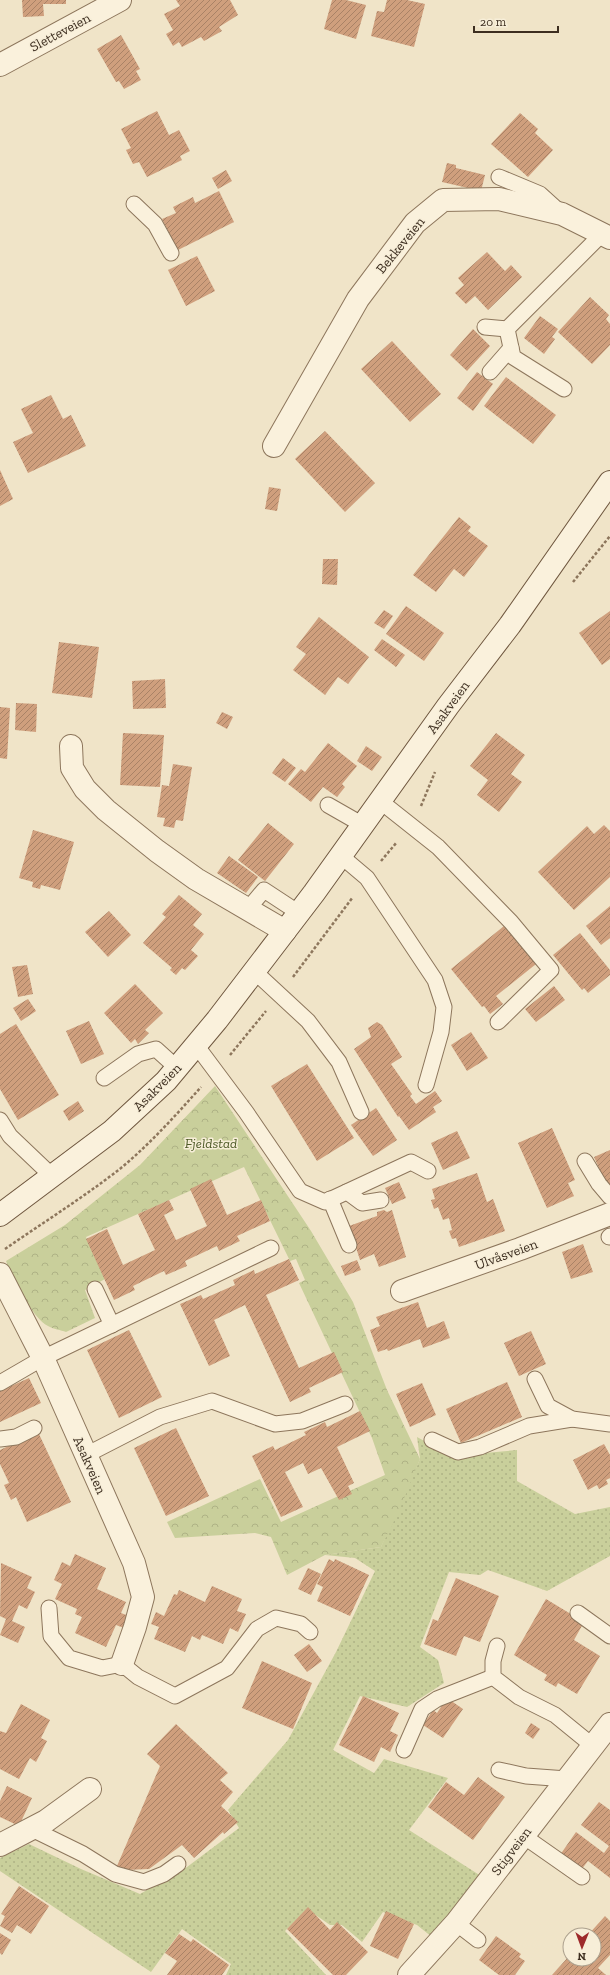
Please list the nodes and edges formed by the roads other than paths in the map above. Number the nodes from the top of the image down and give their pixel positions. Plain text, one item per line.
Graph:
1 (120, 0) edge
2 (0, 65) edge
3 (499, 177) dead end
4 (134, 204) dead end
5 (562, 214) junction
6 (607, 236) edge
7 (171, 254) dead end
8 (485, 327) dead end
9 (507, 328) junction
10 (511, 348) junction
11 (490, 372) dead end
12 (564, 389) dead end
13 (274, 446) dead end
14 (610, 482) edge
15 (71, 746) dead end
16 (380, 801) junction
17 (328, 805) dead end
18 (363, 825) junction
19 (340, 856) junction
20 (248, 909) junction
21 (299, 913) junction
22 (285, 931) junction
23 (254, 971) junction
24 (498, 1022) dead end
25 (196, 1044) junction
26 (177, 1068) junction
27 (104, 1078) dead end
28 (426, 1085) dead end
29 (361, 1112) dead end
30 (0, 1120) edge
31 (585, 1161) dead end
32 (428, 1171) dead end
33 (52, 1176) junction
34 (347, 1192) junction
35 (610, 1197) edge
36 (330, 1199) junction
37 (381, 1200) dead end
38 (610, 1214) edge
39 (0, 1215) edge
40 (349, 1245) dead end
41 (271, 1248) dead end
42 (0, 1274) edge
43 (95, 1289) dead end
44 (402, 1291) dead end
45 (112, 1325) junction
46 (42, 1358) junction
47 (535, 1379) dead end
48 (0, 1383) edge
49 (345, 1404) dead end
50 (572, 1419) junction
51 (610, 1424) edge
52 (34, 1428) dead end
53 (0, 1439) edge
54 (432, 1440) dead end
55 (86, 1454) junction
56 (49, 1608) dead end
57 (578, 1613) dead end
58 (310, 1632) dead end
59 (610, 1636) edge
60 (497, 1646) dead end
61 (122, 1664) junction
62 (493, 1677) junction
63 (610, 1724) edge
64 (593, 1746) junction
65 (404, 1750) dead end
66 (498, 1770) dead end
67 (567, 1778) junction
68 (90, 1789) dead end
69 (32, 1829) junction
70 (522, 1835) junction
71 (0, 1845) edge
72 (178, 1864) dead end
73 (582, 1877) dead end
74 (456, 1923) junction
75 (478, 1940) dead end
76 (409, 1975) edge

1 - 2 street, Sletteveien
3 - 5 lane
4 - 7 lane
5 - 6 street, Bekkeveien
5 - 13 street, Bekkeveien
6 - 9 lane
8 - 9 lane
9 - 10 lane
10 - 11 lane
10 - 12 lane
14 - 16 street, Asakveien
15 - 20 street
16 - 18 street, Asakveien
16 - 24 lane
17 - 18 lane
18 - 19 street, Asakveien
19 - 21 street, Asakveien
19 - 28 lane
20 - 21 lane
20 - 22 street
21 - 22 street, Asakveien
22 - 23 street, Asakveien
23 - 25 street, Asakveien
23 - 29 lane
25 - 26 street, Asakveien
25 - 36 lane
26 - 27 lane
26 - 33 street, Asakveien
30 - 33 lane
31 - 35 lane
32 - 34 lane
33 - 39 street, Asakveien
34 - 36 lane
34 - 37 lane
36 - 40 lane
38 - 44 street, Ulvåsveien
41 - 45 lane
42 - 46 street, Asakveien
43 - 45 lane
45 - 46 lane
46 - 48 lane
46 - 55 street, Asakveien
47 - 50 lane
49 - 55 lane
50 - 51 lane
50 - 54 lane
52 - 53 lane
55 - 61 street, Asakveien
56 - 61 lane
57 - 59 lane
58 - 61 lane
60 - 62 lane
62 - 64 lane
62 - 65 lane
63 - 64 street, Stigveien
64 - 67 street, Stigveien
66 - 67 lane
67 - 70 street, Stigveien
68 - 69 street
69 - 71 street
69 - 72 lane
70 - 73 lane
70 - 74 street, Stigveien
74 - 75 lane
74 - 76 street, Stigveien

